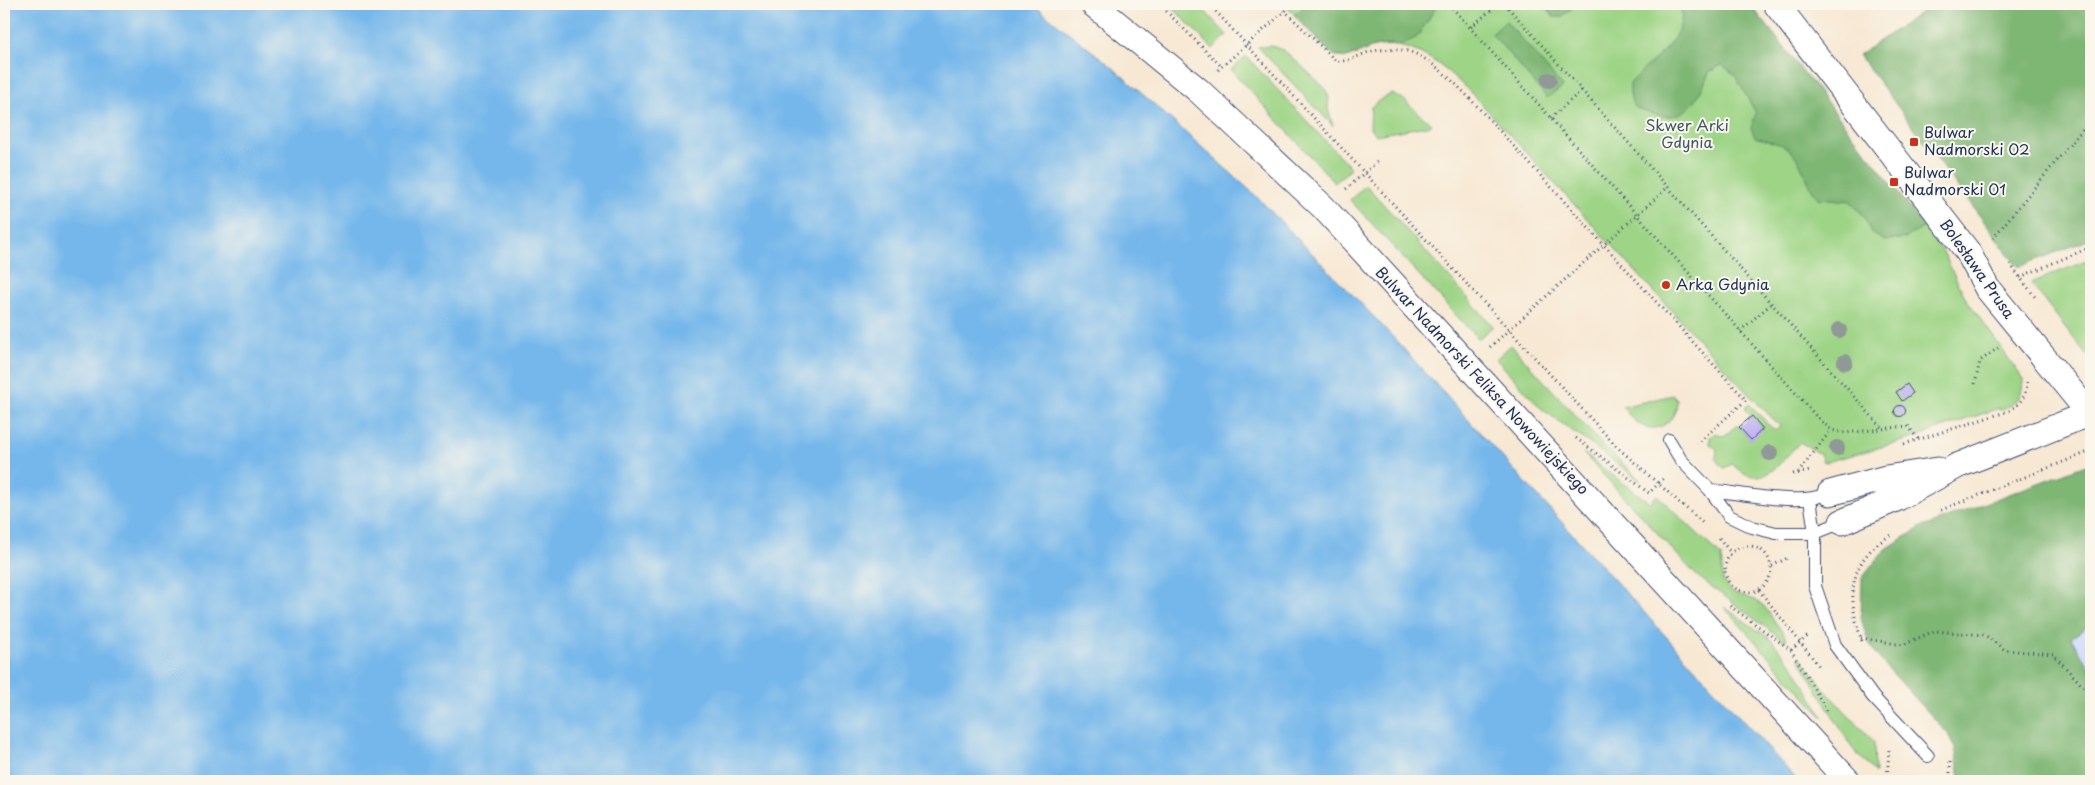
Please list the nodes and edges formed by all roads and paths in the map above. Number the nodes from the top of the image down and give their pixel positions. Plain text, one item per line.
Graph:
1 (1093, 4) edge
2 (1159, 4) edge
3 (1209, 4) edge
4 (1293, 4) edge
5 (1449, 4) edge
6 (1498, 4) edge
7 (1505, 4) edge
8 (1776, 4) edge
9 (1284, 10) junction
10 (1471, 27) junction
11 (1246, 44) junction
12 (1582, 90) junction
13 (1551, 118) junction
14 (2091, 119) edge
15 (1377, 162) dead end
16 (1364, 173) junction
17 (1668, 186) junction
18 (1347, 188) dead end
19 (1637, 214) junction
20 (1604, 244) junction
21 (2091, 247) edge
22 (1968, 252) junction
23 (2020, 277) dead end
24 (1771, 304) junction
25 (1509, 330) junction
26 (1740, 331) junction
27 (1492, 345) dead end
28 (1996, 349) dead end
29 (1975, 384) dead end
30 (2026, 391) dead end
31 (2090, 414) edge
32 (1883, 429) junction
33 (1831, 430) junction
34 (1572, 435) dead end
35 (1918, 439) junction
36 (1669, 440) dead end
37 (1900, 445) dead end
38 (1705, 449) dead end
39 (2091, 451) edge
40 (1958, 466) junction
41 (1817, 469) dead end
42 (1797, 474) junction
43 (1788, 475) dead end
44 (1710, 490) junction
45 (1649, 493) dead end
46 (1820, 496) junction
47 (1938, 511) dead end
48 (1842, 522) joint
49 (1900, 530) dead end
50 (1815, 533) junction
51 (1756, 548) dead end
52 (1731, 553) junction
53 (1772, 566) dead end
54 (1861, 638) junction
55 (1864, 645) dead end
56 (2091, 695) edge
57 (1890, 746) dead end
58 (1928, 756) dead end
59 (1848, 781) edge
60 (1886, 781) edge

1 - 59 street, Bulwar Nadmorski Feliksa Nowowiejskiego
2 - 11 path
3 - 11 path
4 - 9 path
5 - 10 path
6 - 10 path
7 - 12 path
8 - 22 street, Bolesława Prusa
9 - 11 path
9 - 20 path
10 - 13 path
11 - 16 path
12 - 13 path
12 - 17 path
13 - 19 path
14 - 22 path
15 - 16 path
16 - 18 path
16 - 25 path
17 - 19 path
17 - 24 path
19 - 20 path
19 - 26 path
20 - 25 path
20 - 38 path
21 - 23 path
22 - 31 street, Bolesława Prusa
24 - 26 path
24 - 32 path
25 - 27 path
25 - 52 path
26 - 33 path
28 - 29 path
30 - 35 path
31 - 40 street
32 - 33 path
32 - 35 path
33 - 42 path
34 - 45 path
35 - 37 path
36 - 44 lane
39 - 47 path
40 - 46 street
40 - 48 street
41 - 42 path
42 - 43 path
44 - 46 lane
44 - 50 lane
46 - 50 lane
48 - 50 lane
49 - 54 path
50 - 58 lane
51 - 52 path
52 - 53 path
54 - 55 path
54 - 56 path
57 - 60 path

